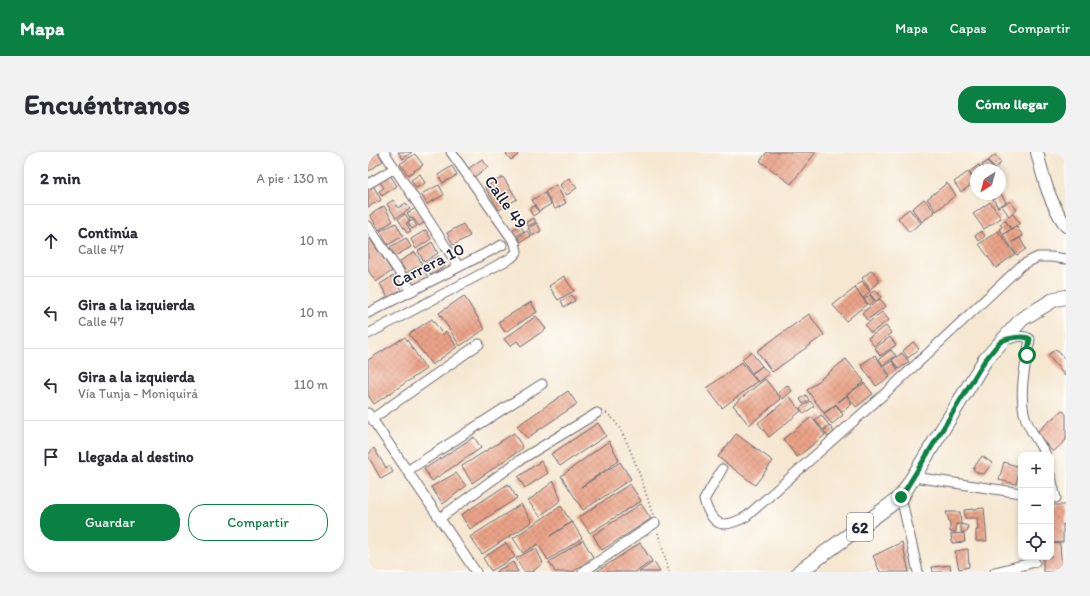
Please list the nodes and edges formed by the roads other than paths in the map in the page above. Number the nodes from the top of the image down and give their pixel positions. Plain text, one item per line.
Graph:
1 (384, 152) edge
2 (451, 152) edge
3 (1037, 152) edge
4 (395, 168) junction
5 (368, 184) edge
6 (368, 226) edge
7 (1066, 226) edge
8 (502, 245) dead end
9 (1066, 259) edge
10 (459, 267) junction
11 (412, 291) junction
12 (1066, 297) edge
13 (368, 313) edge
14 (368, 334) edge
15 (1002, 341) junction
16 (479, 344) dead end
17 (542, 384) dead end
18 (597, 413) road end
19 (370, 416) edge
20 (1044, 452) edge
21 (722, 469) dead end
22 (407, 471) junction
23 (914, 477) junction
24 (1018, 493) edge
25 (901, 497) junction
26 (1054, 497) edge
27 (1066, 499) edge
28 (440, 518) junction
29 (656, 523) road end
30 (1034, 560) edge
31 (476, 572) edge
32 (583, 572) edge
33 (799, 572) edge
34 (918, 572) edge
35 (995, 572) edge
36 (1035, 572) edge

1 - 4 street
2 - 14 street, Calle 49
3 - 7 street
4 - 5 street
4 - 10 street
6 - 11 street
8 - 10 street, Carrera 10
9 - 21 street
10 - 11 street, Carrera 10
11 - 13 street, Carrera 10
12 - 15 main road, 62
15 - 20 street
15 - 23 main road, 62
16 - 19 street
17 - 22 street
18 - 28 street
19 - 22 street
22 - 28 street
23 - 24 street
23 - 25 main road, 62
25 - 33 main road, 62
25 - 34 street
26 - 27 street
28 - 31 street
29 - 32 street
30 - 35 street
30 - 36 street

